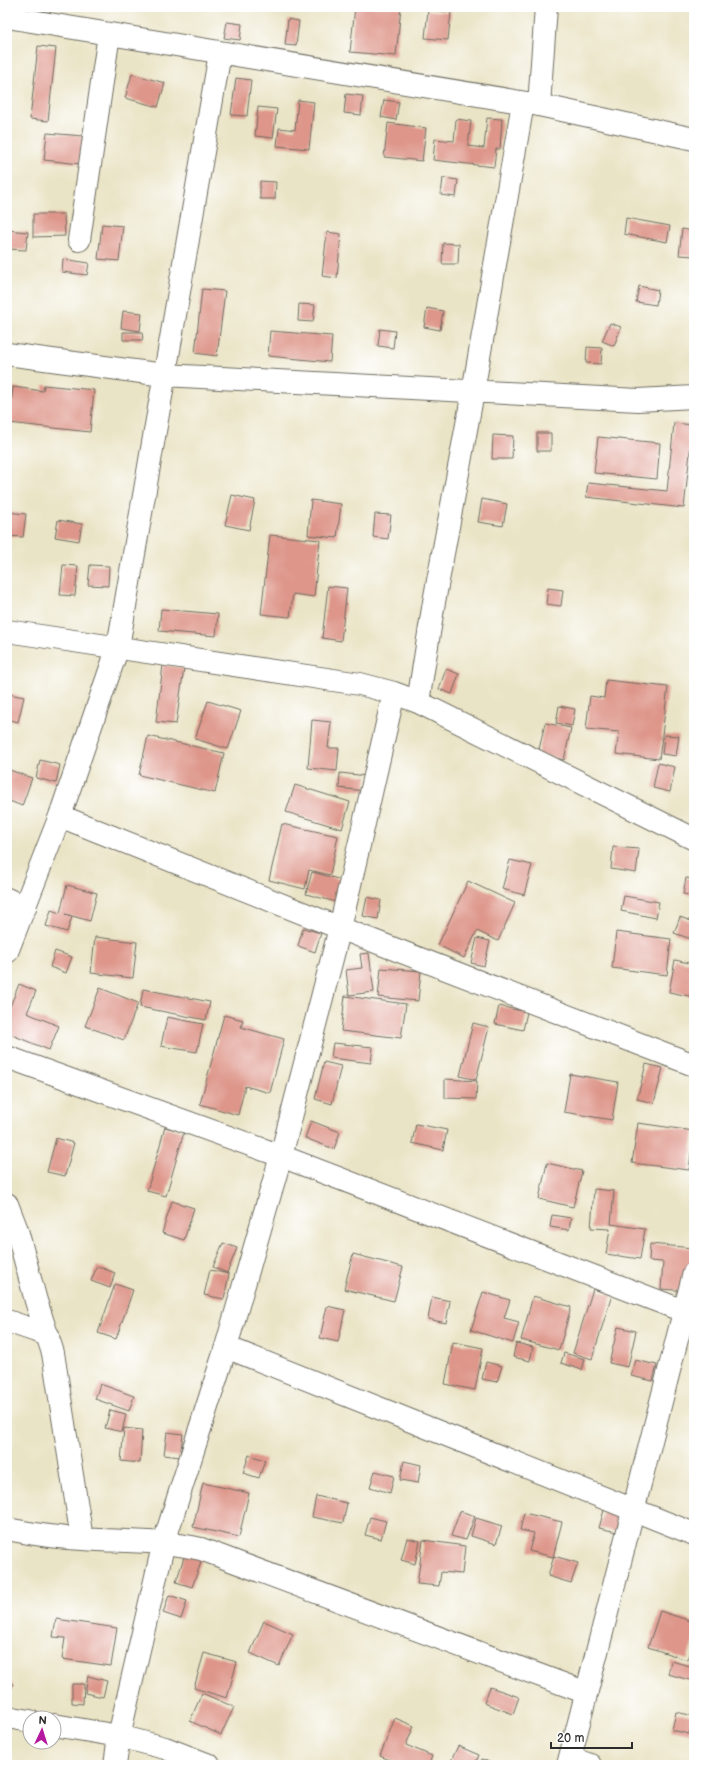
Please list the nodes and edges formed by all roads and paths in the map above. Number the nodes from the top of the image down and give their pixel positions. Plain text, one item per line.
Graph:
1 (546, 7) edge
2 (7, 17) edge
3 (109, 34) junction
4 (220, 53) junction
5 (531, 104) junction
6 (694, 139) edge
7 (79, 240) dead end
8 (7, 354) edge
9 (164, 375) junction
10 (473, 392) junction
11 (694, 397) edge
12 (7, 631) edge
13 (118, 647) junction
14 (394, 693) junction
15 (418, 702) junction
16 (60, 816) junction
17 (694, 839) edge
18 (16, 903) edge
19 (340, 928) junction
20 (7, 952) edge
21 (7, 1057) edge
22 (694, 1064) edge
23 (281, 1156) junction
24 (7, 1204) edge
25 (694, 1273) edge
26 (689, 1313) edge
27 (7, 1321) edge
28 (48, 1335) junction
29 (226, 1347) junction
30 (632, 1510) junction
31 (7, 1529) edge
32 (694, 1534) edge
33 (82, 1539) junction
34 (164, 1542) junction
35 (587, 1693) junction
36 (7, 1717) edge
37 (22, 1720) edge
38 (62, 1726) edge
39 (119, 1736) junction
40 (569, 1762) edge
41 (115, 1765) edge
42 (209, 1765) edge
43 (590, 1765) edge

1 - 5 street
2 - 3 street
3 - 4 street
3 - 7 street
4 - 5 street
4 - 9 street
5 - 6 street
5 - 10 street
8 - 9 street
9 - 10 street
9 - 13 street
10 - 11 street
10 - 15 street
12 - 13 street
13 - 14 street
13 - 16 street
14 - 15 street
14 - 19 street
15 - 17 street
16 - 18 street
16 - 19 street
18 - 20 street
19 - 22 street
19 - 23 street
21 - 23 street
23 - 26 street
23 - 29 street
24 - 28 street
25 - 26 street
26 - 30 street
27 - 28 street
28 - 33 street
29 - 30 street
29 - 34 street
30 - 32 street
30 - 35 street
31 - 33 street
33 - 34 street
34 - 35 street
34 - 39 street
35 - 40 street
36 - 37 street
38 - 39 street
39 - 41 street
39 - 42 street
40 - 43 street

